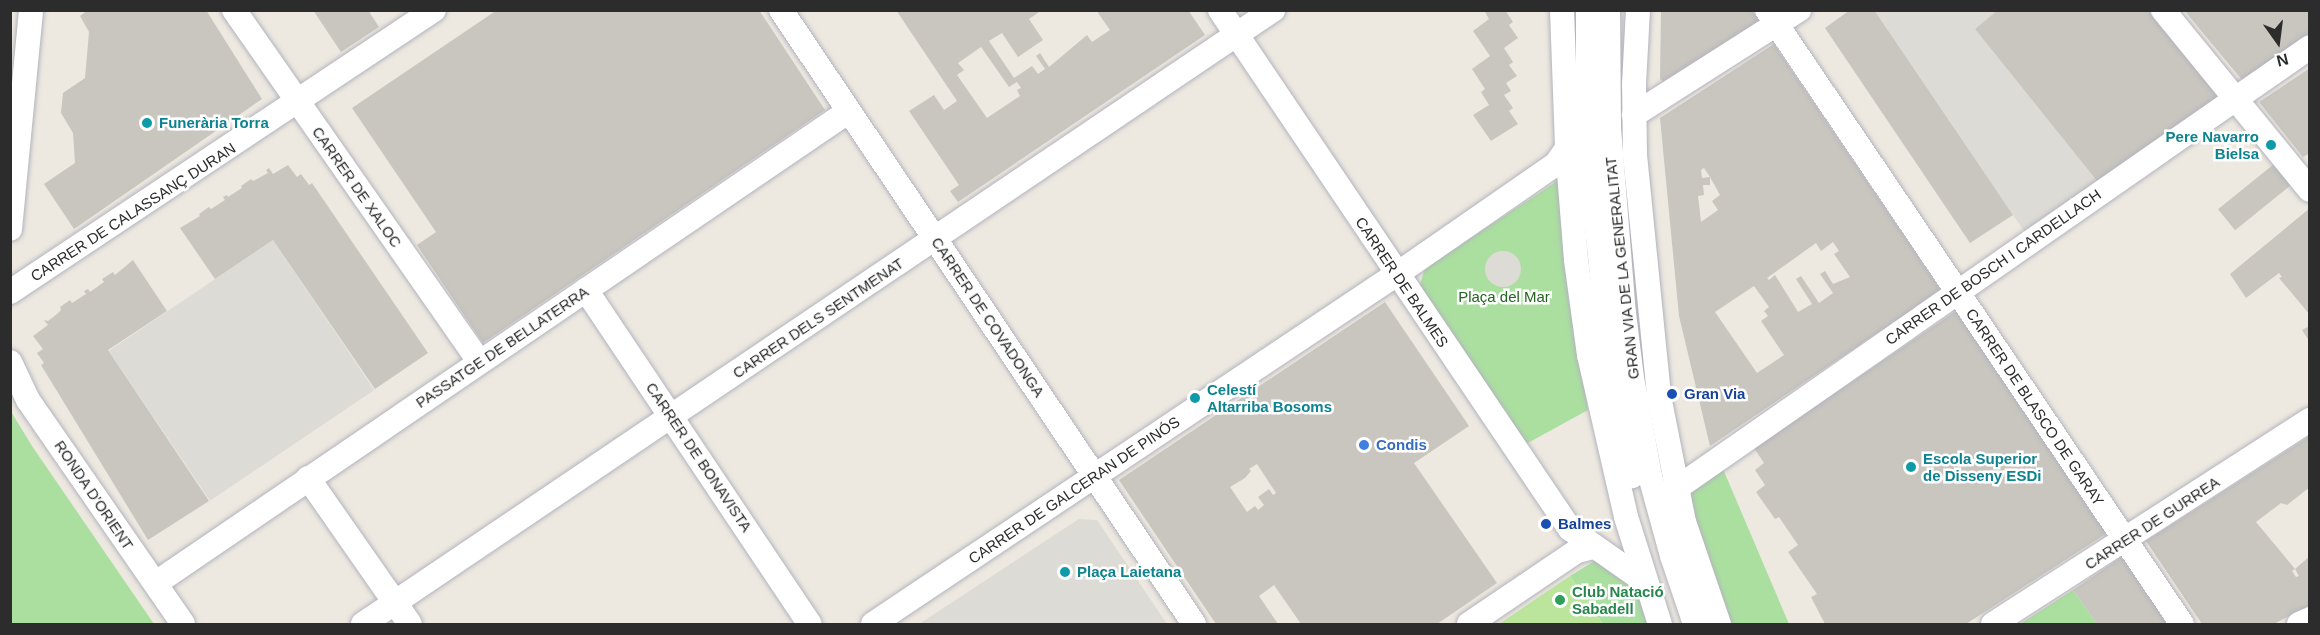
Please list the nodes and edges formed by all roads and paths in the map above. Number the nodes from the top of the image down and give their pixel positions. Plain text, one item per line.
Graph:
1 (32, 10) edge
2 (234, 10) edge
3 (434, 10) edge
4 (781, 10) edge
5 (1220, 10) edge
6 (1273, 10) edge
7 (1562, 10) edge
8 (1588, 10) edge
9 (1608, 10) edge
10 (1638, 10) edge
11 (1799, 10) edge
12 (2163, 10) edge
13 (1772, 18) edge
14 (404, 19) edge
15 (1236, 35) junction
16 (2310, 47) edge
17 (2234, 98) junction
18 (298, 103) junction
19 (849, 111) junction
20 (1634, 115) junction
21 (1567, 148) junction
22 (2310, 190) edge
23 (10, 230) edge
24 (936, 239) junction
25 (1397, 274) junction
26 (586, 290) junction
27 (10, 292) edge
28 (1958, 292) junction
29 (10, 362) edge
30 (480, 362) junction
31 (672, 416) junction
32 (2310, 420) edge
33 (1094, 477) junction
34 (308, 478) junction
35 (1677, 488) junction
36 (1687, 528) junction
37 (2125, 541) junction
38 (1593, 547) junction
39 (1644, 580) junction
40 (156, 583) junction
41 (394, 602) junction
42 (2310, 619) edge
43 (183, 624) edge
44 (363, 624) edge
45 (410, 624) edge
46 (810, 624) edge
47 (873, 624) edge
48 (1194, 624) edge
49 (1469, 624) edge
50 (1660, 624) edge
51 (1675, 624) edge
52 (1695, 624) edge
53 (1708, 624) edge
54 (1719, 624) edge
55 (1993, 624) edge
56 (2182, 624) edge
57 (2299, 624) edge

1 - 23 street
2 - 18 street, CARRER DE XALOC
3 - 14 street, CARRER DE CALASSANÇ DURAN
4 - 19 street, CARRER DE COVADONGA
5 - 15 street, CARRER DE BALMES
6 - 15 street, CARRER DELS SENTMENAT
7 - 21 street
8 - 51 street, GRAN VIA DE LA GENERALITAT
9 - 52 street, GRAN VIA DE LA GENERALITAT
10 - 20 street
11 - 13 street
12 - 17 street
13 - 20 street
13 - 28 street, CARRER DE BLASCO DE GARAY
14 - 18 street, CARRER DE CALASSANÇ DURAN
15 - 24 street, CARRER DELS SENTMENAT
15 - 25 street, CARRER DE BALMES
16 - 17 street, CARRER DE BOSCH I CARDELLACH
17 - 22 street
17 - 28 street, CARRER DE BOSCH I CARDELLACH
18 - 27 street, CARRER DE CALASSANÇ DURAN
18 - 30 street, CARRER DE XALOC
19 - 24 street, CARRER DE COVADONGA
19 - 26 street, PASSATGE DE BELLATERRA
20 - 35 street
21 - 25 street, CARRER DE GALCERAN DE PINÓS
21 - 39 street
24 - 31 street, CARRER DELS SENTMENAT
24 - 33 street, CARRER DE COVADONGA
25 - 33 street, CARRER DE GALCERAN DE PINÓS
25 - 38 street, CARRER DE BALMES
26 - 30 street, PASSATGE DE BELLATERRA
26 - 31 street, CARRER DE BONAVISTA
28 - 35 street, CARRER DE BOSCH I CARDELLACH
28 - 37 street, CARRER DE BLASCO DE GARAY
29 - 40 street, RONDA D'ORIENT
30 - 34 street, PASSATGE DE BELLATERRA
31 - 41 street, CARRER DELS SENTMENAT
31 - 46 street, CARRER DE BONAVISTA
32 - 37 street, CARRER DE GURREA
33 - 47 street, CARRER DE GALCERAN DE PINÓS
33 - 48 street, CARRER DE COVADONGA
34 - 40 street, PASSATGE DE BELLATERRA
34 - 41 street
35 - 36 street
36 - 53 street
36 - 54 street
37 - 55 street, CARRER DE GURREA
37 - 56 street, CARRER DE BLASCO DE GARAY
38 - 39 street, CARRER DE BALMES
38 - 49 street
39 - 50 street
40 - 43 street, RONDA D'ORIENT
41 - 44 street, CARRER DELS SENTMENAT
41 - 45 street
42 - 57 street

